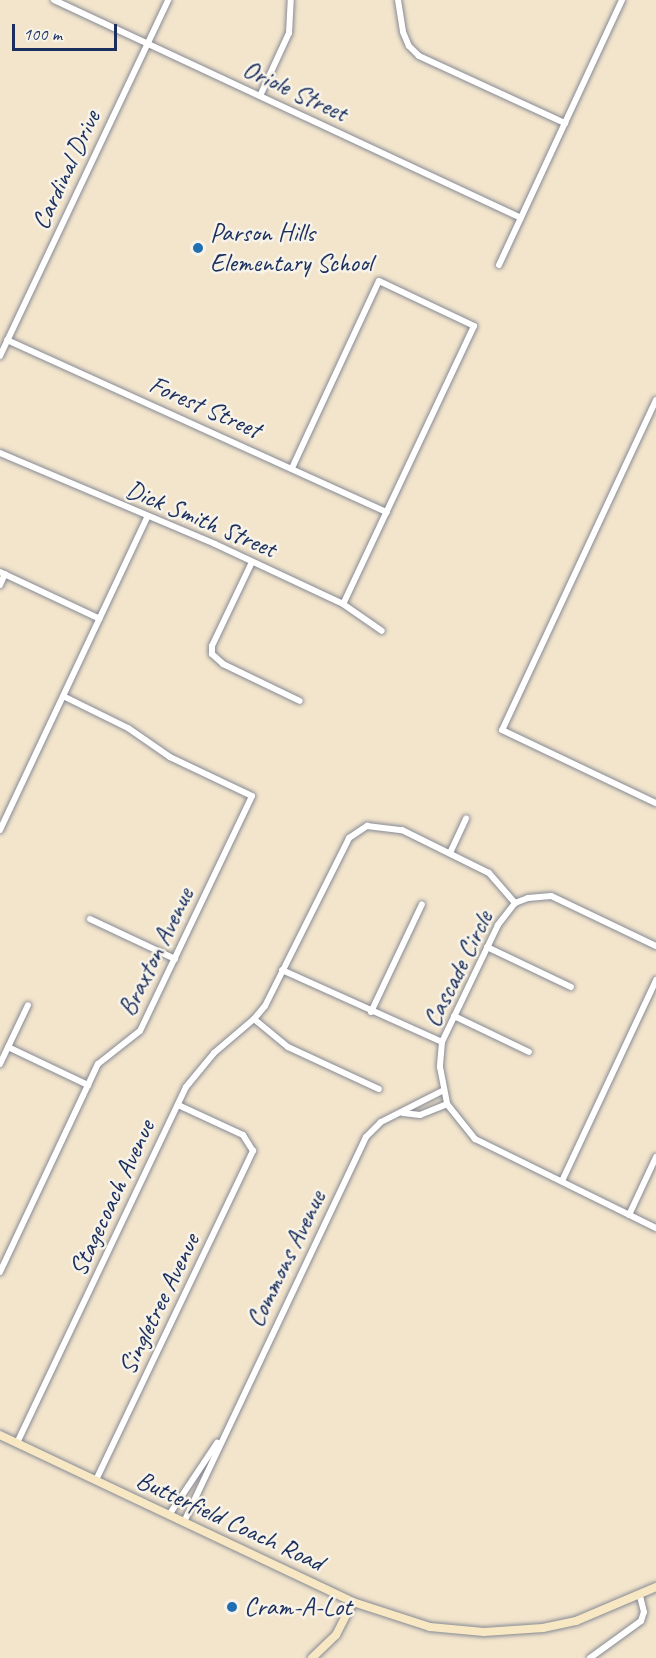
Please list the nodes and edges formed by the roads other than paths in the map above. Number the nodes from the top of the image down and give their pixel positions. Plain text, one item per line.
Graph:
1 (54, 0) edge
2 (168, 0) edge
3 (291, 0) edge
4 (398, 0) edge
5 (622, 0) edge
6 (147, 44) junction
7 (260, 96) junction
8 (565, 123) junction
9 (521, 218) junction
10 (499, 264) dead end
11 (7, 340) junction
12 (0, 356) edge
13 (656, 400) edge
14 (0, 453) edge
15 (292, 468) junction
16 (387, 512) junction
17 (148, 516) junction
18 (252, 562) junction
19 (3, 573) edge
20 (0, 585) edge
21 (343, 604) junction
22 (100, 619) junction
23 (381, 631) dead end
24 (63, 696) junction
25 (300, 701) dead end
26 (656, 803) edge
27 (466, 818) dead end
28 (0, 830) edge
29 (450, 853) junction
30 (515, 903) junction
31 (422, 904) dead end
32 (90, 919) dead end
33 (656, 946) edge
34 (487, 947) junction
35 (175, 959) junction
36 (282, 970) junction
37 (656, 980) edge
38 (571, 987) dead end
39 (28, 1005) dead end
40 (371, 1012) junction
41 (454, 1016) junction
42 (254, 1019) junction
43 (442, 1042) junction
44 (8, 1047) junction
45 (529, 1052) dead end
46 (0, 1064) edge
47 (88, 1085) junction
48 (379, 1089) dead end
49 (442, 1091) junction
50 (447, 1104) junction
51 (178, 1105) junction
52 (403, 1113) junction
53 (656, 1157) edge
54 (561, 1181) junction
55 (629, 1215) junction
56 (656, 1228) edge
57 (0, 1272) edge
58 (0, 1435) edge
59 (222, 1437) junction
60 (17, 1443) junction
61 (96, 1480) junction
62 (169, 1515) junction
63 (184, 1522) junction
64 (656, 1587) edge
65 (640, 1596) junction
66 (353, 1602) junction
67 (312, 1658) edge
68 (590, 1658) edge

1 - 6 street, Oriole Street
2 - 6 street, Cardinal Drive
3 - 7 street
4 - 8 street
5 - 8 street
6 - 7 street, Oriole Street
6 - 11 street, Cardinal Drive
7 - 9 street, Oriole Street
8 - 9 street
9 - 10 street
11 - 12 street, Cardinal Drive
11 - 15 street, Forest Street
13 - 26 street
14 - 17 street, Dick Smith Street
15 - 16 street, Forest Street
15 - 16 street
16 - 21 street
17 - 18 street, Dick Smith Street
17 - 22 street
18 - 21 street, Dick Smith Street
18 - 25 street
19 - 20 street
19 - 22 street
21 - 23 street, Dick Smith Street
22 - 24 street
24 - 28 street
24 - 35 street, Braxton Avenue
27 - 29 street
29 - 30 street, Stagecoach Avenue
29 - 36 street, Stagecoach Avenue
30 - 33 street, Cascade Circle
30 - 34 street, Cascade Circle
31 - 40 street
32 - 35 street
34 - 38 street
34 - 41 street, Cascade Circle
35 - 47 street, Braxton Avenue
36 - 40 street
36 - 42 street, Stagecoach Avenue
37 - 54 street
39 - 44 street
40 - 43 street
41 - 43 street, Cascade Circle
41 - 45 street
42 - 48 street
42 - 51 street, Stagecoach Avenue
43 - 49 street, Cascade Circle
44 - 46 street
44 - 47 street
47 - 57 street, Braxton Avenue
49 - 50 street, Cascade Circle
49 - 52 street, Commons Avenue
50 - 52 street, Commons Avenue
50 - 54 street, Cascade Circle
51 - 60 street, Stagecoach Avenue
51 - 61 street, Singletree Avenue
52 - 59 street, Commons Avenue
53 - 55 street
54 - 55 street, Cascade Circle
55 - 56 street, Cascade Circle
58 - 60 main road, Butterfield Coach Road
59 - 62 street, Commons Avenue
59 - 63 street, Commons Avenue
60 - 61 main road, Butterfield Coach Road
61 - 62 main road, Butterfield Coach Road
62 - 63 main road, Butterfield Coach Road
63 - 66 main road, Butterfield Coach Road
64 - 65 main road, Butterfield Coach Road
65 - 66 main road, Butterfield Coach Road
65 - 68 street
66 - 67 main road

